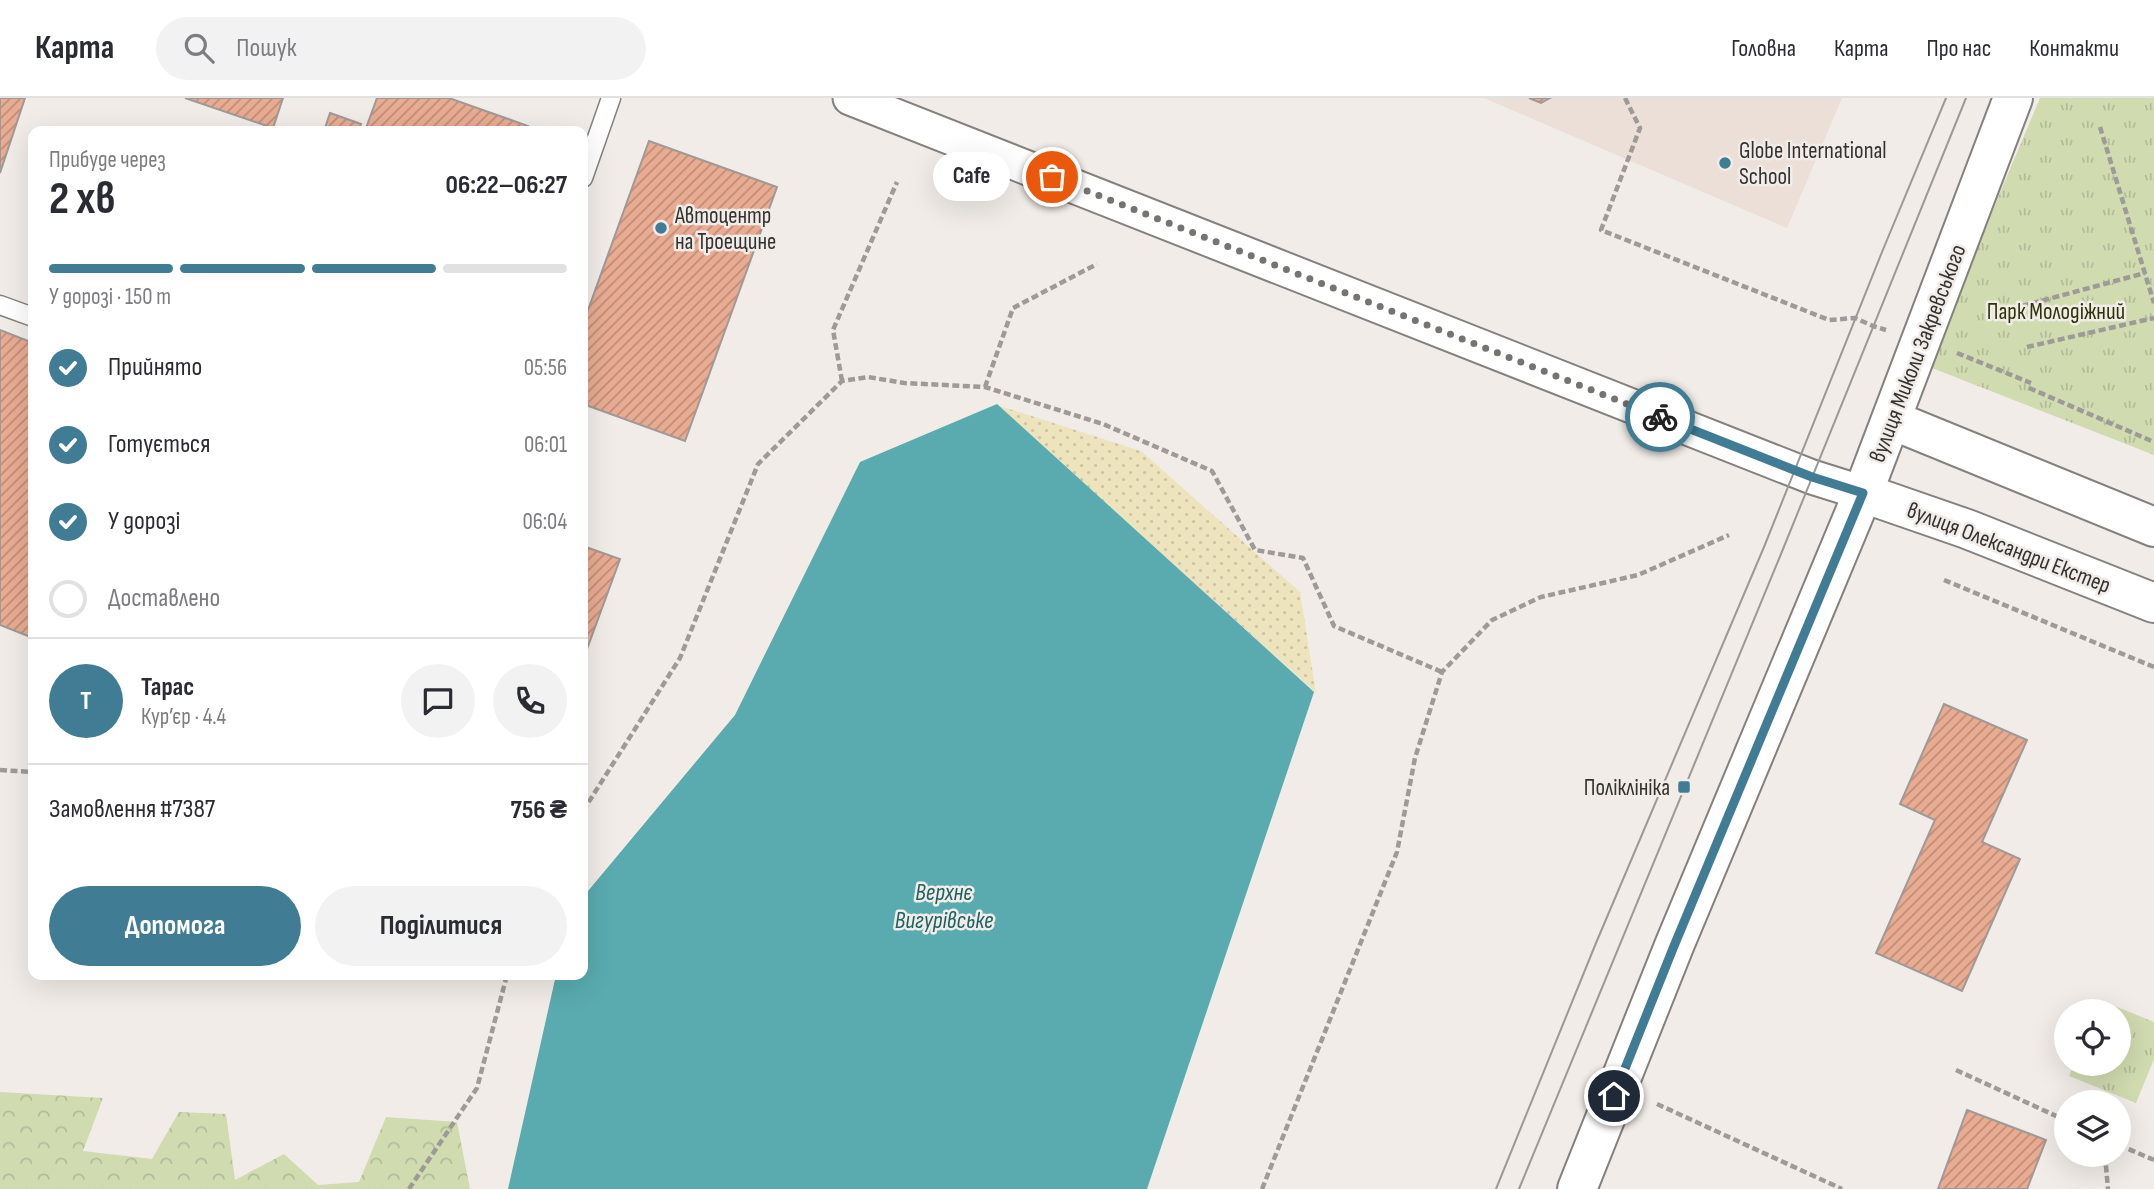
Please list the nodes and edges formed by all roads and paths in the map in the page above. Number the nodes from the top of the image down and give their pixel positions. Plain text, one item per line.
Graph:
1 (611, 98) edge
2 (850, 98) edge
3 (1625, 98) edge
4 (2013, 98) edge
5 (2100, 127) dead end
6 (588, 164) edge
7 (897, 182) dead end
8 (1097, 264) dead end
9 (2145, 273) junction
10 (2154, 303) edge
11 (0, 305) edge
12 (2022, 306) dead end
13 (28, 315) edge
14 (2154, 318) edge
15 (1922, 339) junction
16 (2027, 347) dead end
17 (842, 381) junction
18 (985, 387) junction
19 (1892, 420) junction
20 (2154, 442) edge
21 (1863, 493) junction
22 (2154, 527) edge
23 (1729, 535) dead end
24 (1944, 580) dead end
25 (2154, 603) edge
26 (2154, 667) edge
27 (1442, 672) junction
28 (0, 770) edge
29 (28, 772) edge
30 (588, 803) edge
31 (506, 980) edge
32 (1956, 1070) dead end
33 (1657, 1104) dead end
34 (2054, 1115) edge
35 (2131, 1150) edge
36 (2154, 1160) edge
37 (2106, 1167) edge
38 (409, 1189) edge
39 (1262, 1189) edge
40 (1577, 1189) edge
41 (1842, 1189) edge
42 (2108, 1189) edge

1 - 6 lane
2 - 21 street
3 - 15 path
4 - 15 street, вулиця Миколи Закревського
5 - 9 path
7 - 17 path
8 - 18 path
9 - 10 path
9 - 12 path
11 - 13 lane
14 - 16 path
15 - 19 street, вулиця Миколи Закревського
15 - 20 path
17 - 18 path
17 - 30 path
18 - 27 path
19 - 21 street, вулиця Миколи Закревського
19 - 22 street
21 - 25 street, вулиця Олександри Екстер
21 - 40 street, вулиця Миколи Закревського
23 - 27 path
24 - 26 path
27 - 39 path
28 - 29 path
31 - 38 path
32 - 34 path
33 - 41 path
35 - 36 path
37 - 42 path

